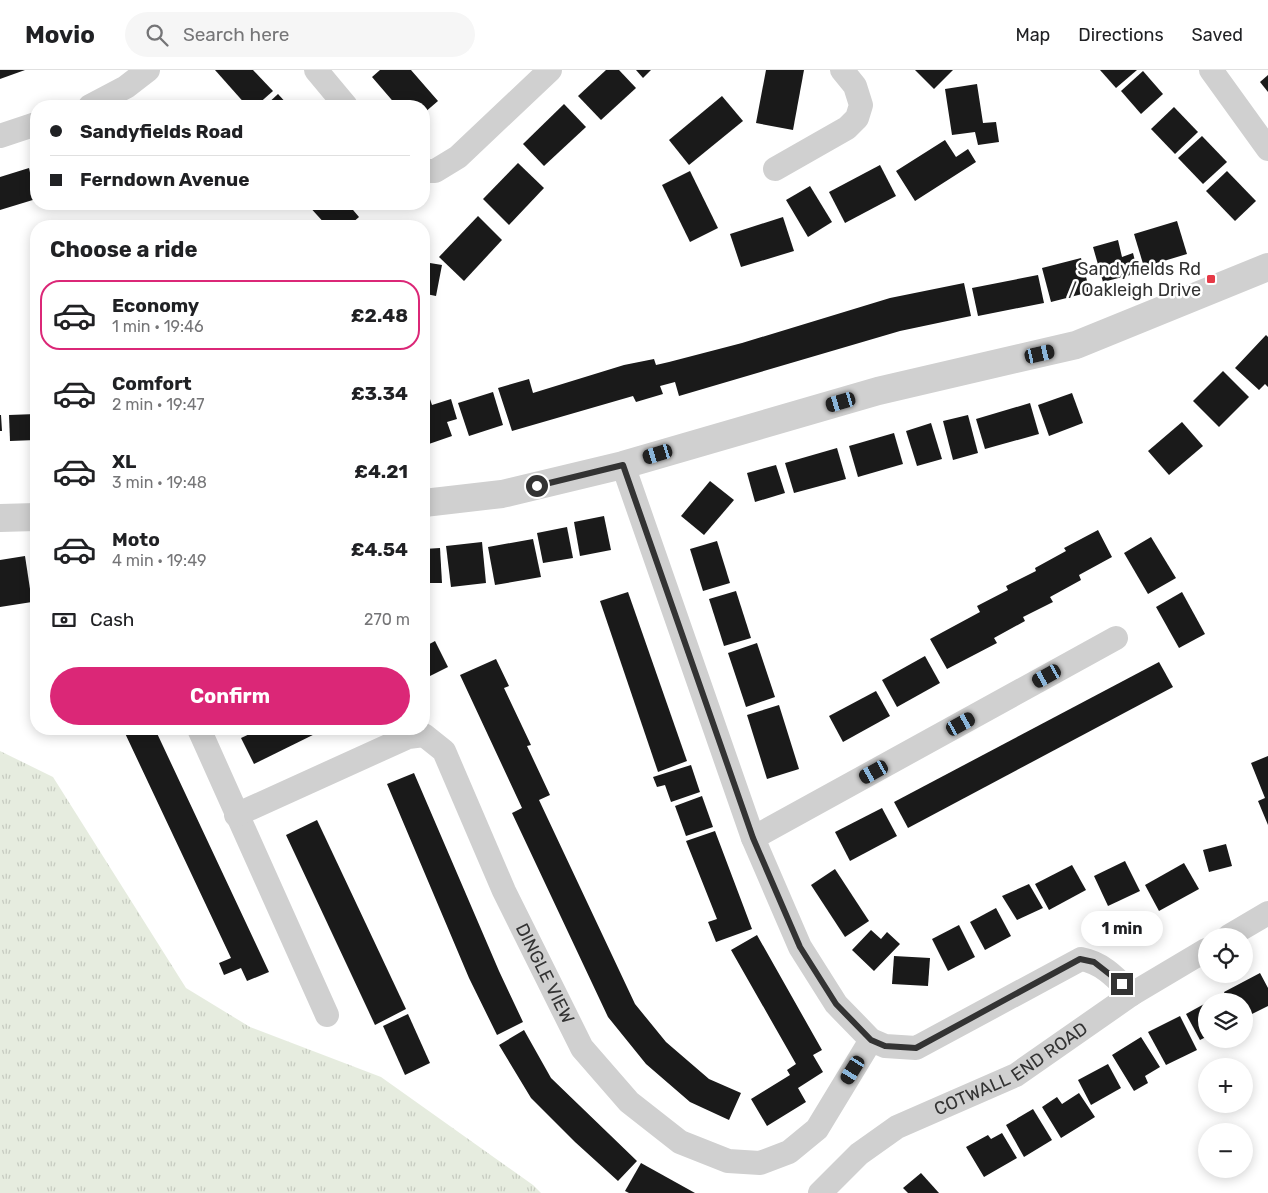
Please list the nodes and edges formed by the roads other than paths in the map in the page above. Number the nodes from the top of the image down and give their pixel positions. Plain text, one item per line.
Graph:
1 (148, 70) edge
2 (316, 70) edge
3 (550, 70) edge
4 (842, 70) edge
5 (1211, 70) edge
6 (101, 100) edge
7 (341, 100) edge
8 (30, 126) edge
9 (0, 136) edge
10 (1268, 149) edge
11 (775, 169) dead end
12 (430, 171) edge
13 (1268, 267) edge
14 (623, 465) junction
15 (430, 502) edge
16 (0, 518) edge
17 (30, 518) edge
18 (1116, 638) dead end
19 (202, 735) edge
20 (236, 815) junction
21 (753, 838) junction
22 (1268, 913) edge
23 (1242, 928) edge
24 (1198, 955) edge
25 (1132, 994) junction
26 (327, 1015) dead end
27 (871, 1040) junction
28 (820, 1193) edge

1 - 6 street
2 - 7 street
3 - 12 street
4 - 11 street
5 - 10 street
8 - 9 street
13 - 14 street
14 - 15 street
14 - 21 street
16 - 17 street
18 - 21 street
19 - 20 street
20 - 26 street
20 - 27 street, DINGLE VIEW
21 - 27 street
22 - 23 street
24 - 25 street, COTWALL END ROAD
25 - 27 street
25 - 28 street, COTWALL END ROAD

